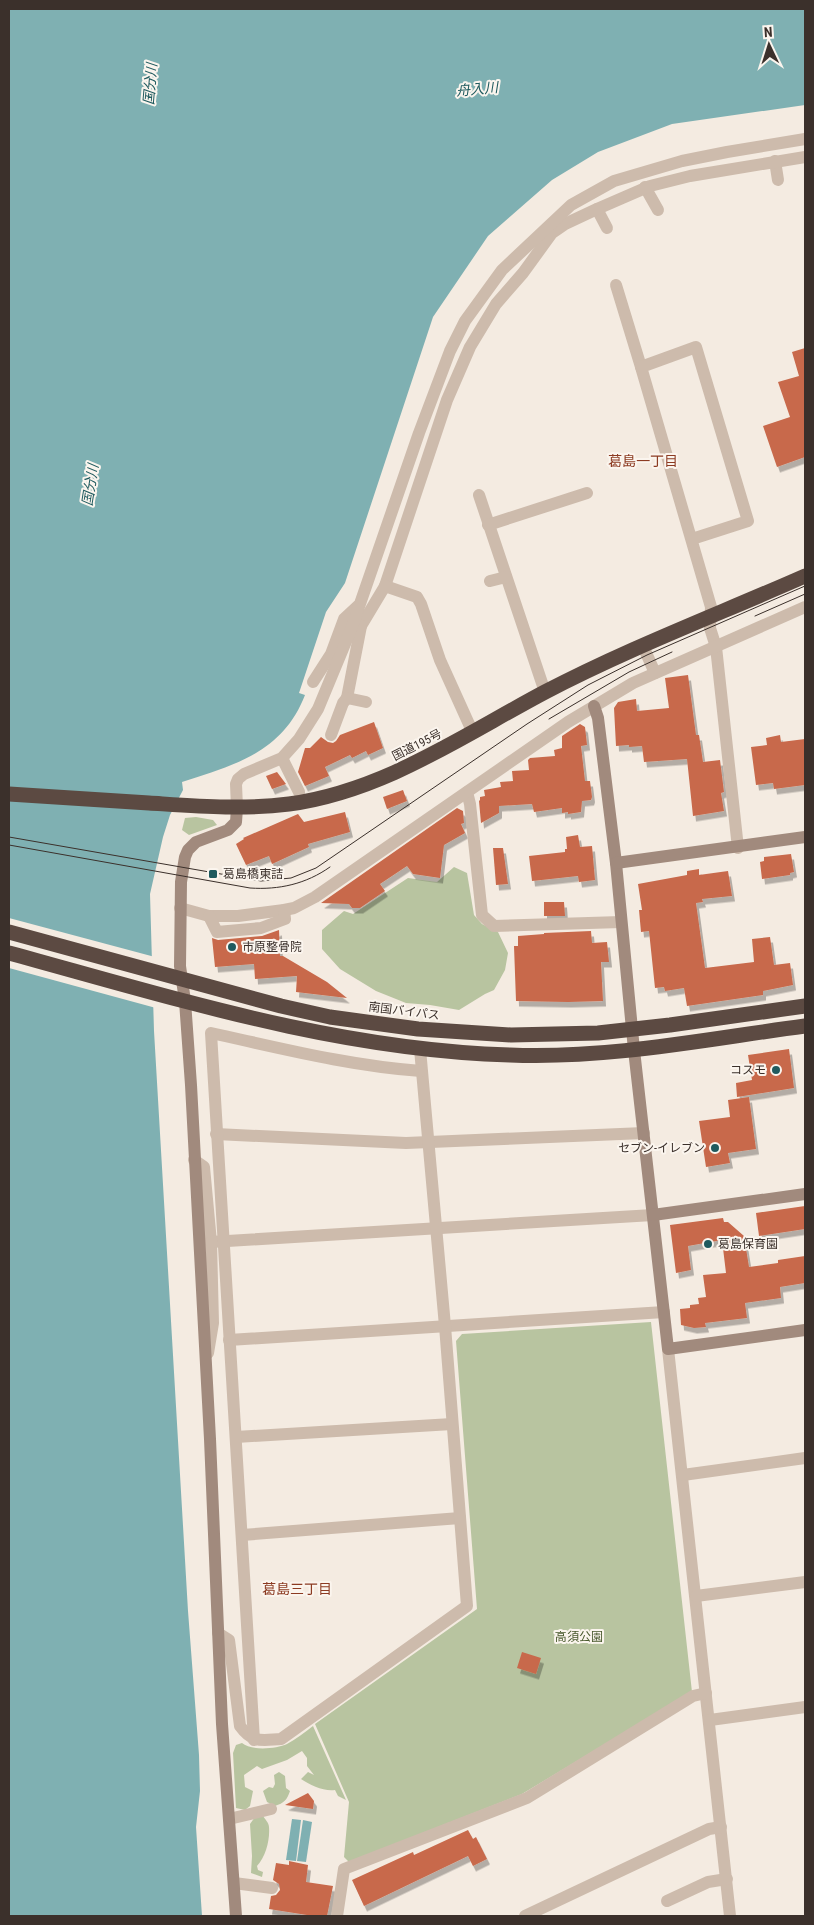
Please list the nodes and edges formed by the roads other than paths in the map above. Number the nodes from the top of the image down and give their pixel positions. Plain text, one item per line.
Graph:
1 (805, 139) edge
2 (805, 157) edge
3 (774, 162) junction
4 (778, 180) dead end
5 (645, 188) junction
6 (597, 208) junction
7 (658, 210) dead end
8 (607, 228) dead end
9 (549, 231) junction
10 (616, 285) dead end
11 (642, 367) junction
12 (587, 493) dead end
13 (478, 495) dead end
14 (488, 525) junction
15 (692, 539) junction
16 (805, 576) edge
17 (506, 577) junction
18 (490, 581) dead end
19 (385, 586) junction
20 (358, 606) junction
21 (805, 607) edge
22 (711, 617) junction
23 (357, 625) junction
24 (643, 646) junction
25 (716, 647) junction
26 (655, 673) junction
27 (313, 682) dead end
28 (545, 692) junction
29 (347, 698) junction
30 (366, 702) dead end
31 (594, 706) junction
32 (473, 733) junction
33 (331, 735) dead end
34 (282, 758) junction
35 (300, 792) dead end
36 (468, 792) junction
37 (9, 794) edge
38 (237, 808) junction
39 (805, 838) edge
40 (738, 848) junction
41 (616, 864) junction
42 (180, 908) junction
43 (621, 922) junction
44 (9, 932) edge
45 (9, 953) edge
46 (176, 978) junction
47 (180, 1000) junction
48 (805, 1006) edge
49 (805, 1026) edge
50 (632, 1030) junction
51 (420, 1049) junction
52 (634, 1050) junction
53 (421, 1071) junction
54 (644, 1133) junction
55 (216, 1134) junction
56 (428, 1141) junction
57 (194, 1160) junction
58 (805, 1194) edge
59 (653, 1215) junction
60 (435, 1228) junction
61 (217, 1241) junction
62 (664, 1312) junction
63 (445, 1326) junction
64 (805, 1330) edge
65 (229, 1340) junction
66 (668, 1349) junction
67 (205, 1370) junction
68 (452, 1424) junction
69 (236, 1437) junction
70 (805, 1458) edge
71 (683, 1475) junction
72 (460, 1518) junction
73 (242, 1536) junction
74 (805, 1582) edge
75 (696, 1596) junction
76 (218, 1633) junction
77 (706, 1693) junction
78 (805, 1707) edge
79 (710, 1720) junction
80 (254, 1740) junction
81 (271, 1809) dead end
82 (229, 1819) junction
83 (721, 1827) junction
84 (727, 1879) junction
85 (234, 1883) junction
86 (272, 1888) dead end
87 (667, 1901) dead end
88 (236, 1916) edge
89 (337, 1916) edge
90 (525, 1916) edge
91 (730, 1916) edge

1 - 9 street
2 - 3 street
3 - 4 street
3 - 5 street
5 - 6 street
5 - 7 street
6 - 8 street
6 - 9 street
9 - 19 street
9 - 20 street
10 - 11 street
11 - 15 street
11 - 15 street
12 - 14 street
13 - 14 street
14 - 17 street
15 - 22 street
16 - 22 highway, 国道195号
17 - 18 street
17 - 28 street
19 - 23 street
19 - 32 street
20 - 23 street
20 - 27 street
21 - 25 street
22 - 24 highway, 国道195号
22 - 25 street
23 - 29 street
23 - 34 street
24 - 26 street
24 - 28 highway, 国道195号
25 - 26 street
25 - 40 street
26 - 31 street
28 - 32 highway, 国道195号
29 - 30 street
29 - 33 street
31 - 36 street
31 - 41 street
32 - 38 highway, 国道195号
34 - 35 street
34 - 38 street
36 - 42 street
36 - 43 street
37 - 38 highway, 国道195号
38 - 42 street
39 - 40 street
40 - 41 street
41 - 43 street
42 - 46 street
43 - 50 street
44 - 46 highway, 南国バイパス
45 - 47 highway
46 - 47 street
46 - 50 highway, 南国バイパス
47 - 51 highway
47 - 57 street
48 - 50 highway, 南国バイパス
49 - 52 highway
50 - 52 street
51 - 52 highway
51 - 53 street
52 - 54 street
53 - 55 street
53 - 56 street
54 - 56 street
54 - 59 street
55 - 56 street
55 - 61 street
56 - 60 street
57 - 61 street
57 - 67 street
58 - 59 street
59 - 60 street
59 - 62 street
60 - 61 street
60 - 63 street
61 - 65 street
61 - 67 street
62 - 63 street
62 - 66 street
63 - 65 street
63 - 68 street
64 - 66 street
65 - 69 street
66 - 71 street
67 - 76 street
68 - 69 street
68 - 72 street
69 - 73 street
70 - 71 street
71 - 75 street
72 - 73 street
72 - 80 street
73 - 80 street
74 - 75 street
75 - 77 street
76 - 80 street
76 - 82 street
77 - 79 street
77 - 89 street
78 - 79 street
79 - 83 street
81 - 82 street
82 - 85 street
83 - 84 street
83 - 90 street
84 - 87 street
84 - 91 street
85 - 86 street
85 - 88 street

